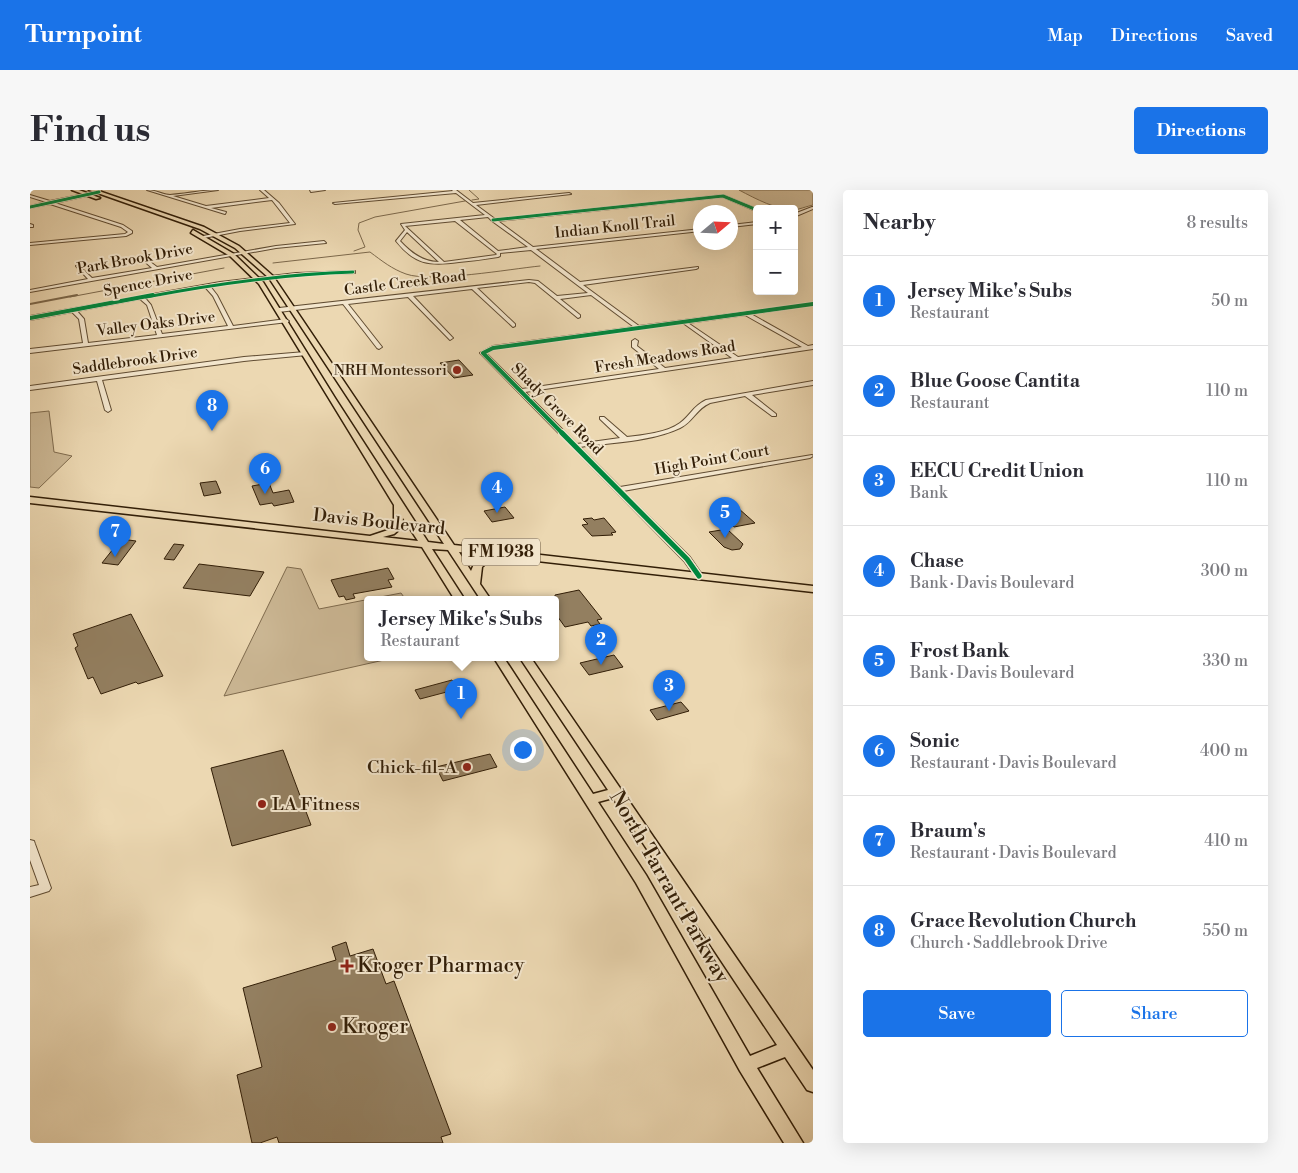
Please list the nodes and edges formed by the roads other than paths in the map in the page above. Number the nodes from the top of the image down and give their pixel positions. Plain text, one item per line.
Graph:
1 (74, 190) edge
2 (149, 190) edge
3 (216, 190) edge
4 (262, 190) edge
5 (323, 190) edge
6 (312, 191) edge
7 (456, 191) edge
8 (90, 192) edge
9 (570, 194) dead end
10 (30, 196) edge
11 (169, 196) junction
12 (272, 199) junction
13 (335, 203) dead end
14 (52, 204) junction
15 (472, 204) junction
16 (30, 207) edge
17 (206, 207) junction
18 (753, 208) edge
19 (813, 208) edge
20 (224, 213) dead end
21 (798, 214) edge
22 (488, 216) junction
23 (456, 219) junction
24 (493, 220) junction
25 (753, 223) edge
26 (738, 225) edge
27 (407, 230) junction
28 (693, 231) edge
29 (216, 235) junction
30 (204, 237) junction
31 (324, 242) dead end
32 (30, 244) edge
33 (531, 249) junction
34 (497, 252) junction
35 (244, 253) junction
36 (232, 255) junction
37 (145, 259) dead end
38 (443, 263) junction
39 (78, 266) dead end
40 (155, 268) junction
41 (696, 268) dead end
42 (353, 272) dead end
43 (271, 276) junction
44 (257, 278) junction
45 (91, 280) junction
46 (579, 284) junction
47 (206, 285) junction
48 (473, 287) junction
49 (30, 291) edge
50 (591, 294) junction
51 (409, 295) junction
52 (140, 297) junction
53 (556, 298) junction
54 (344, 302) junction
55 (813, 304) edge
56 (293, 308) junction
57 (73, 310) junction
58 (279, 310) junction
59 (745, 313) junction
60 (578, 316) dead end
61 (30, 318) edge
62 (286, 321) junction
63 (684, 322) junction
64 (513, 325) dead end
65 (231, 327) junction
66 (638, 328) junction
67 (160, 336) junction
68 (450, 338) dead end
69 (312, 339) junction
70 (635, 342) dead end
71 (86, 345) junction
72 (379, 347) dead end
73 (810, 348) edge
74 (30, 351) edge
75 (304, 351) junction
76 (738, 359) junction
77 (664, 370) junction
78 (99, 378) junction
79 (813, 383) edge
80 (30, 388) edge
81 (521, 392) junction
82 (746, 394) junction
83 (350, 395) junction
84 (331, 398) junction
85 (108, 410) dead end
86 (774, 415) dead end
87 (602, 418) dead end
88 (624, 438) junction
89 (576, 446) junction
90 (810, 456) dead end
91 (620, 490) junction
92 (30, 500) edge
93 (398, 504) junction
94 (370, 538) junction
95 (423, 544) junction
96 (449, 547) junction
97 (510, 553) junction
98 (699, 576) junction
99 (475, 584) junction
100 (813, 589) edge
101 (457, 596) edge
102 (483, 596) edge
103 (501, 661) edge
104 (528, 661) edge
105 (617, 792) junction
106 (591, 799) junction
107 (30, 844) edge
108 (30, 892) edge
109 (789, 1048) junction
110 (746, 1065) junction
111 (813, 1084) edge
112 (794, 1143) edge

1 - 8 main road
2 - 11 street
3 - 11 street
4 - 12 street
5 - 6 street
7 - 13 street
7 - 15 street
8 - 14 street
8 - 29 main road
8 - 30 main road
9 - 15 street
10 - 14 street
11 - 17 street
12 - 17 street
12 - 29 street
14 - 16 street
14 - 32 street
15 - 22 street
17 - 20 street
18 - 24 street
19 - 21 street
22 - 23 street
22 - 24 street
23 - 27 street
23 - 34 street
24 - 33 street
25 - 26 street
27 - 38 street
27 - 38 street
28 - 33 street, Indian Knoll Trail
29 - 30 street
29 - 35 main road
30 - 36 main road
31 - 35 street, Park Brook Drive
33 - 34 street, Indian Knoll Trail
33 - 46 street
34 - 38 street, Indian Knoll Trail
35 - 36 street, Park Brook Drive
35 - 43 main road
36 - 40 street, Park Brook Drive
36 - 44 main road
37 - 40 street
39 - 45 street
40 - 45 street, Park Brook Drive
41 - 46 street
42 - 43 street, Spence Drive
43 - 44 street, Spence Drive
43 - 56 main road
44 - 47 street, Spence Drive
44 - 58 main road
45 - 49 street, Park Brook Drive
46 - 50 street
47 - 52 street, Spence Drive
47 - 65 street
48 - 51 street, Castle Creek Road
48 - 53 street, Castle Creek Road
48 - 64 street
50 - 53 street
50 - 66 street
51 - 54 street, Castle Creek Road
51 - 68 street
52 - 57 street, Spence Drive
52 - 67 street
53 - 60 street
54 - 56 street, Castle Creek Road
54 - 72 street
55 - 59 street
56 - 58 street, Castle Creek Road
56 - 69 main road
57 - 61 street, Spence Drive
57 - 71 street
58 - 62 main road
59 - 63 street
59 - 73 street
62 - 65 street, Valley Oaks Drive
62 - 69 main road
62 - 75 main road
63 - 66 street
63 - 76 street
65 - 67 street, Valley Oaks Drive
66 - 81 street, Shady Grove Road
67 - 71 street, Valley Oaks Drive
69 - 83 main road
70 - 77 street
71 - 74 street, Valley Oaks Drive
73 - 76 street, Fresh Meadows Road
75 - 78 street, Saddlebrook Drive
75 - 84 main road
76 - 77 street, Fresh Meadows Road
77 - 81 street, Fresh Meadows Road
78 - 80 street, Saddlebrook Drive
78 - 85 street
79 - 82 street
81 - 89 street, Shady Grove Road
82 - 86 street
82 - 88 street
83 - 84 main road
83 - 96 main road
84 - 93 main road
87 - 88 street
88 - 89 street
89 - 91 street, Shady Grove Road
90 - 91 street, High Point Court
91 - 98 street, Shady Grove Road
92 - 94 main road, Davis Boulevard / FM 1938
93 - 94 main road
93 - 95 main road
94 - 95 main road, Davis Boulevard / FM 1938
95 - 96 main road, Davis Boulevard / FM 1938
95 - 101 main road
96 - 97 main road, Davis Boulevard / FM 1938
96 - 99 main road
97 - 98 main road, Davis Boulevard / FM 1938
97 - 99 main road
98 - 100 main road, Davis Boulevard / FM 1938
99 - 102 main road
103 - 106 main road, North Tarrant Parkway
104 - 105 main road, North Tarrant Parkway
105 - 106 main road
105 - 109 main road, North Tarrant Parkway
106 - 110 main road, North Tarrant Parkway
107 - 108 street
109 - 110 main road
109 - 111 main road, North Tarrant Parkway
110 - 112 main road, North Tarrant Parkway

